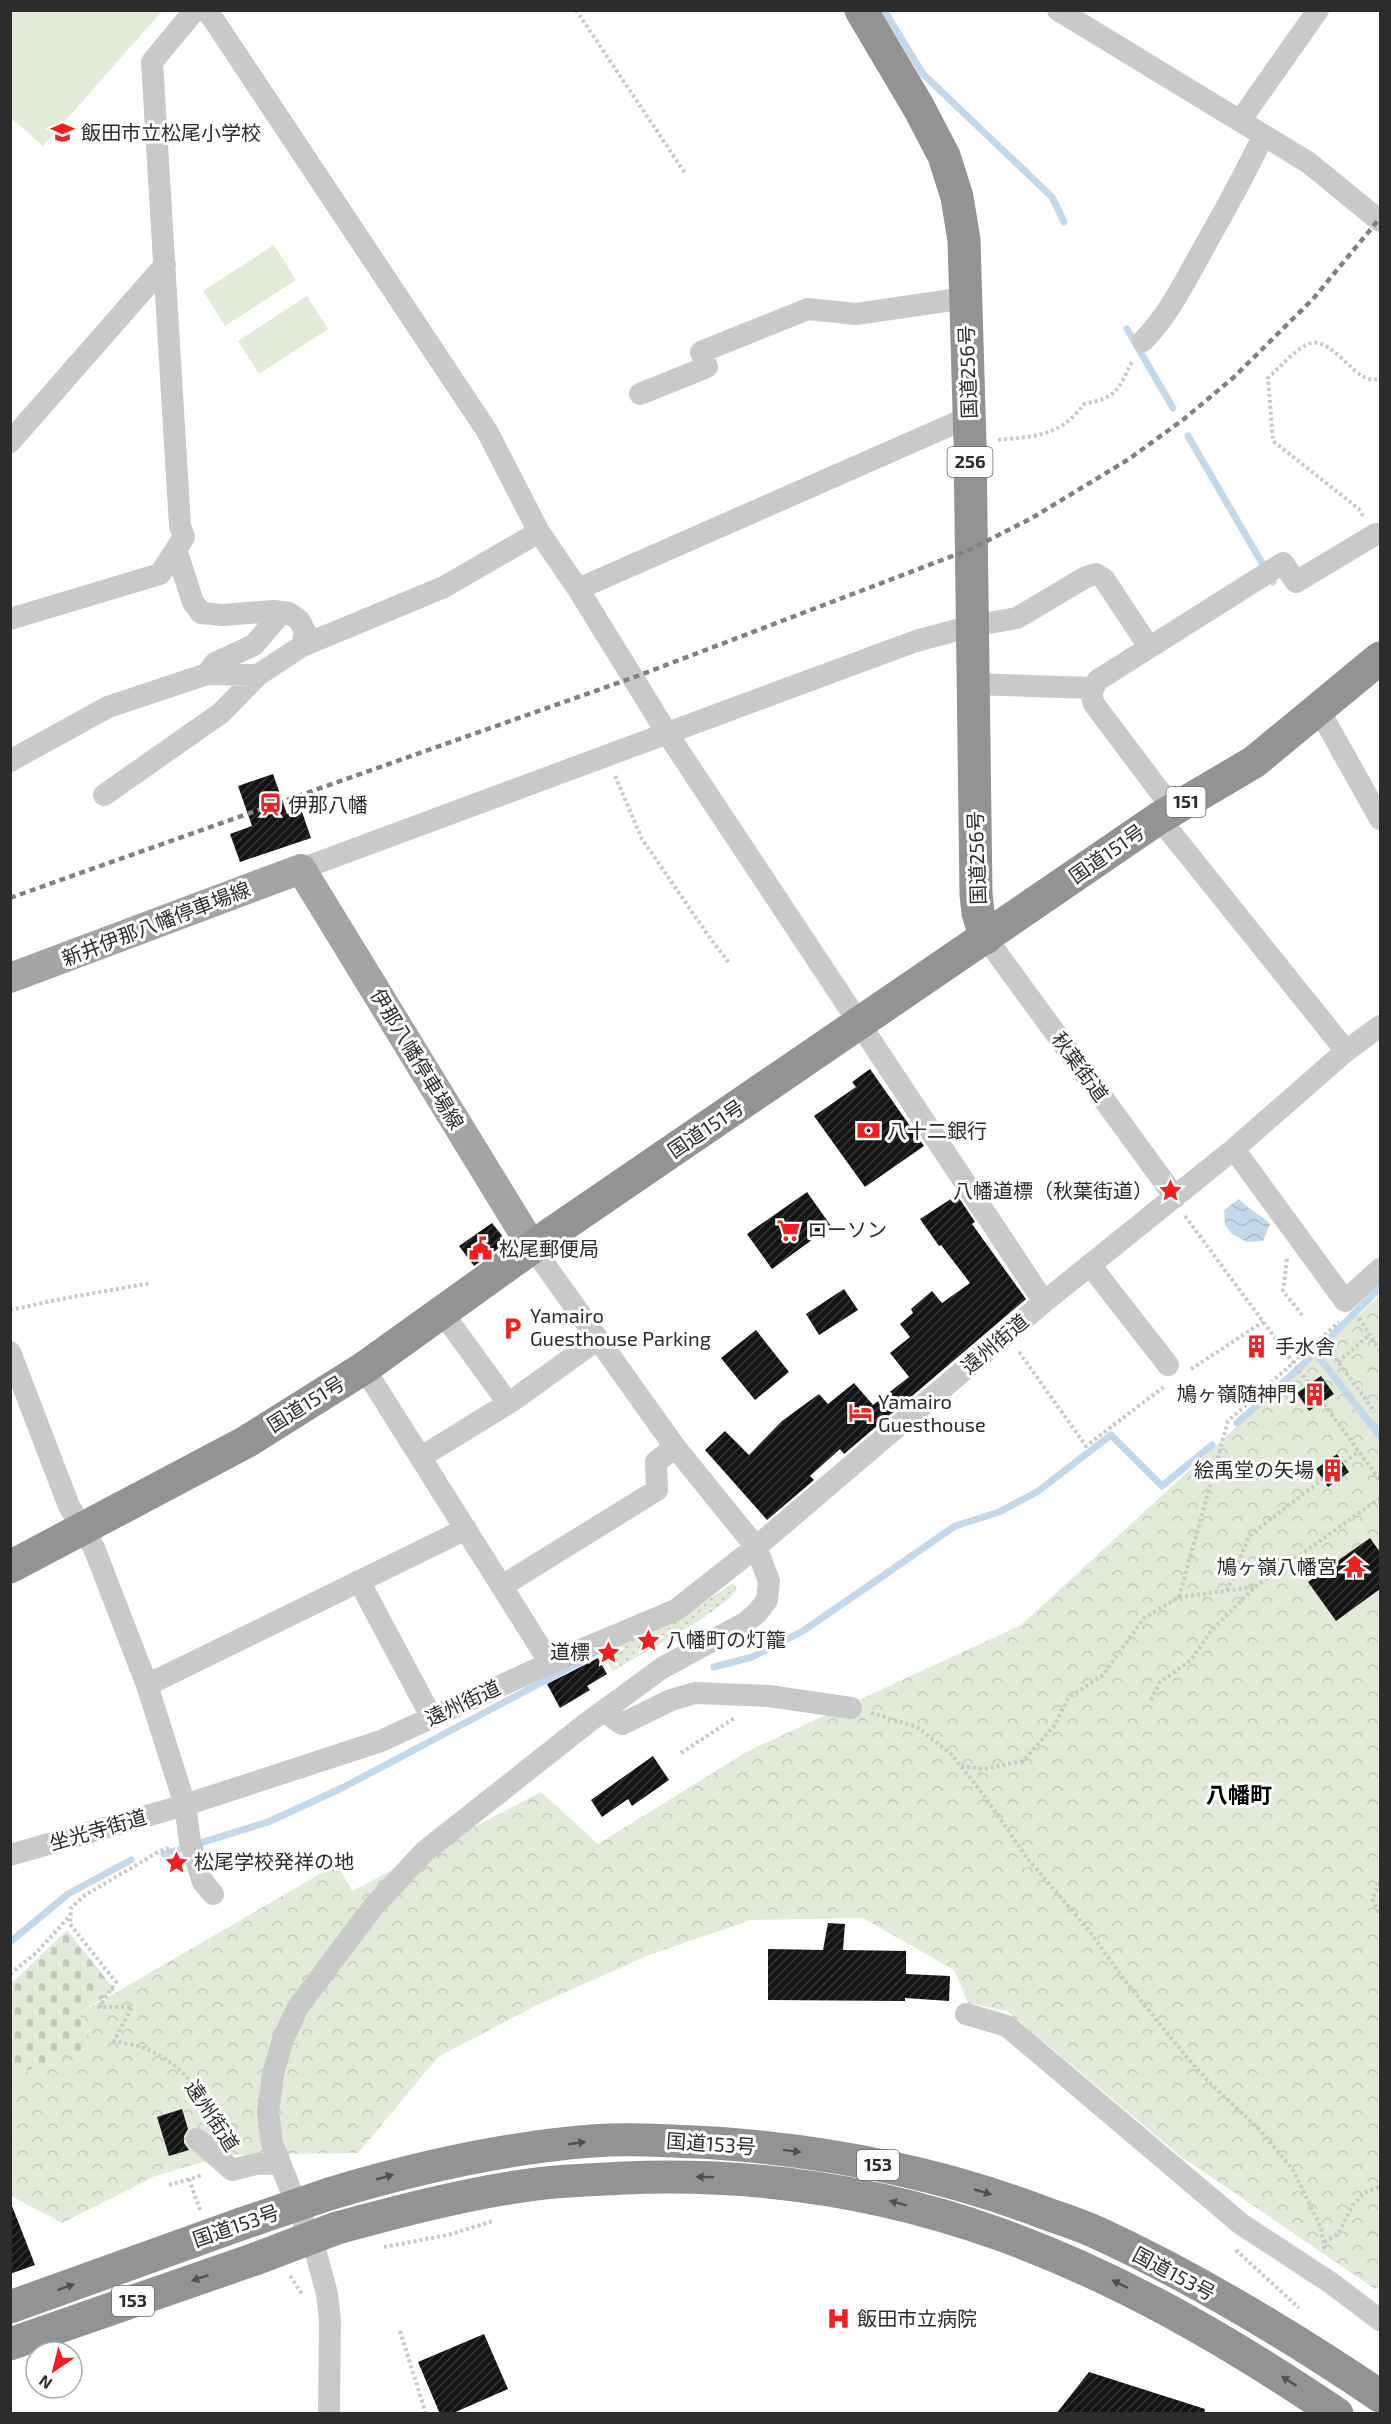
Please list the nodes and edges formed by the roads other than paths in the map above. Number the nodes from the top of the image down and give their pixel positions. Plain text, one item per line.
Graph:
1 (195, 10) edge
2 (207, 10) edge
3 (861, 10) edge
4 (1058, 10) edge
5 (1318, 10) edge
6 (1240, 121) junction
7 (1263, 136) junction
8 (1380, 221) edge
9 (165, 265) junction
10 (966, 298) junction
11 (1143, 340) dead end
12 (640, 394) dead end
13 (969, 430) junction
14 (10, 442) edge
15 (539, 531) junction
16 (1376, 534) road end
17 (176, 550) junction
18 (578, 589) junction
19 (282, 612) junction
20 (10, 620) edge
21 (972, 626) junction
22 (302, 646) junction
23 (1149, 646) junction
24 (1380, 658) edge
25 (207, 674) junction
26 (258, 675) junction
27 (972, 684) junction
28 (1092, 688) junction
29 (1319, 710) junction
30 (667, 733) junction
31 (10, 761) edge
32 (104, 795) dead end
33 (1166, 814) junction
34 (1380, 819) edge
35 (301, 869) junction
36 (986, 938) junction
37 (10, 978) edge
38 (859, 1024) junction
39 (1380, 1026) edge
40 (1346, 1051) junction
41 (1234, 1149) junction
42 (1174, 1198) junction
43 (533, 1248) junction
44 (1090, 1265) junction
45 (1380, 1269) edge
46 (1044, 1302) junction
47 (442, 1312) junction
48 (598, 1339) junction
49 (10, 1352) edge
50 (364, 1368) junction
51 (1170, 1373) road end
52 (508, 1403) junction
53 (675, 1447) junction
54 (421, 1457) junction
55 (84, 1528) junction
56 (466, 1529) junction
57 (756, 1547) junction
58 (10, 1567) edge
59 (359, 1581) junction
60 (502, 1586) junction
61 (550, 1663) junction
62 (147, 1685) junction
63 (851, 1708) road end
64 (603, 1711) junction
65 (432, 1718) junction
66 (185, 1805) junction
67 (10, 1855) edge
68 (213, 1894) dead end
69 (966, 2014) dead end
70 (197, 2139) dead end
71 (279, 2163) junction
72 (10, 2307) edge
73 (1380, 2320) edge
74 (10, 2344) edge
75 (1380, 2396) edge
76 (329, 2414) edge
77 (1337, 2414) edge

1 - 9 street
2 - 15 street
3 - 10 highway, 国道256号 / 256
4 - 6 street
5 - 6 street
6 - 7 street
7 - 8 street
7 - 11 street
9 - 14 street
9 - 17 street
10 - 12 street
10 - 13 highway, 国道256号 / 256
13 - 18 street
13 - 21 highway, 国道256号 / 256
15 - 18 street
15 - 22 street
16 - 23 street
17 - 19 street
17 - 20 street
18 - 30 street
19 - 22 street
19 - 25 street
21 - 23 street
21 - 27 highway, 国道256号 / 256
21 - 30 street
22 - 26 street
23 - 28 street
24 - 29 highway, 国道151号 / 151
25 - 26 street
25 - 31 street
26 - 32 street
27 - 28 street
27 - 36 highway, 国道256号 / 256
28 - 33 street
29 - 33 highway, 国道151号 / 151
29 - 34 street
30 - 35 street
30 - 38 street
33 - 36 highway, 国道151号 / 151
33 - 40 street
35 - 37 main road, 新井伊那八幡停車場線
35 - 43 main road, 伊那八幡停車場線
36 - 38 highway, 国道151号 / 151
36 - 42 street, 秋葉街道
38 - 43 highway, 国道151号 / 151
38 - 46 street
39 - 40 street, 遠州街道
40 - 41 street, 遠州街道
41 - 42 street, 遠州街道
41 - 45 street
42 - 44 street, 遠州街道
43 - 47 highway, 国道151号 / 151
43 - 48 street
44 - 46 street, 遠州街道
44 - 51 street
46 - 57 street, 遠州街道
47 - 50 highway, 国道151号 / 151
47 - 52 street
48 - 52 street
48 - 53 street
49 - 55 street
50 - 54 street
50 - 55 highway, 国道151号 / 151
52 - 54 street
53 - 57 street
53 - 60 street
54 - 56 street
55 - 58 highway, 国道151号 / 151
55 - 62 street
56 - 59 street
56 - 60 street
57 - 61 street, 遠州街道
57 - 64 street
59 - 62 street
59 - 65 street
60 - 61 street
61 - 65 street, 遠州街道
62 - 66 street
63 - 64 street
64 - 71 street
65 - 66 street, 遠州街道
66 - 67 street, 坐光寺街道
66 - 68 street
69 - 73 street
70 - 71 street, 遠州街道
71 - 76 street
72 -> 75 highway, 国道153号 / 153, bridge
77 -> 74 highway, 国道153号 / 153, bridge

